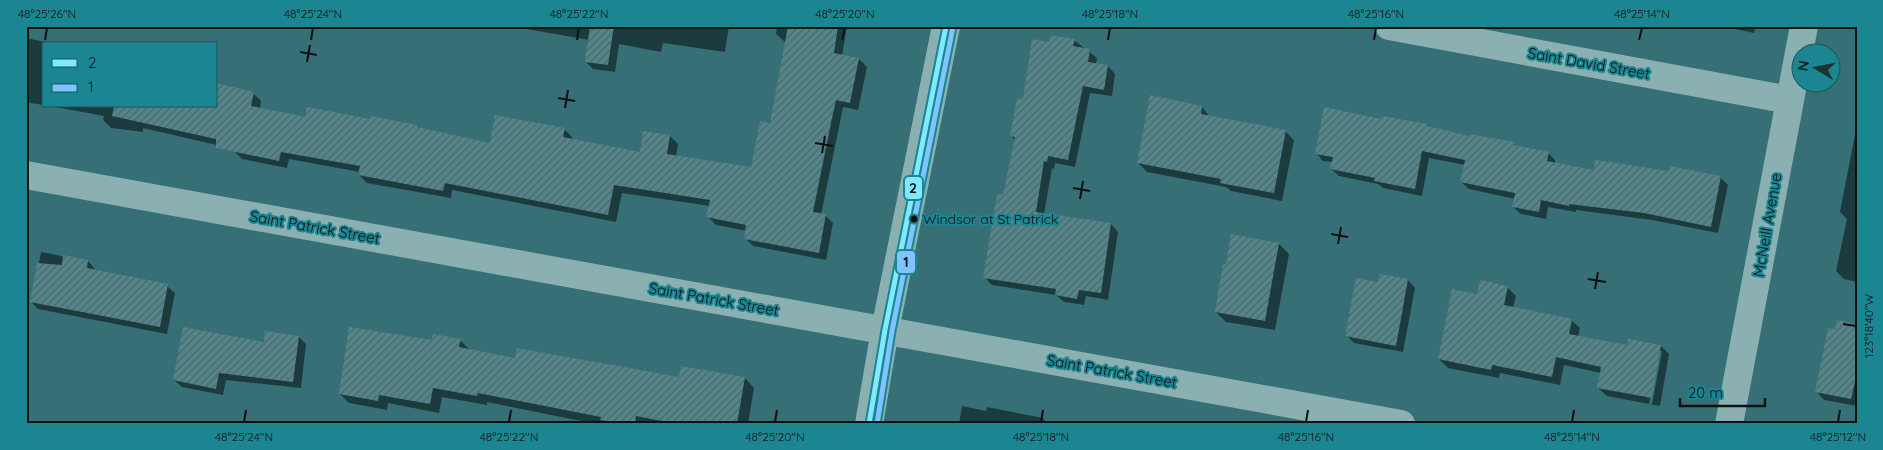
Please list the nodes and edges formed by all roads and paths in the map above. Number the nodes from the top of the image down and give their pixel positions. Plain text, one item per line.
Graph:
1 (946, 26) edge
2 (1389, 26) edge
3 (1804, 26) edge
4 (1789, 100) junction
5 (26, 175) edge
6 (885, 330) junction
7 (869, 424) edge
8 (1401, 424) edge
9 (1729, 424) edge

1 - 6 street
2 - 4 street, Saint David Street
3 - 4 street, McNeill Avenue
4 - 9 street, McNeill Avenue
5 - 6 street, Saint Patrick Street
6 - 7 street
6 - 8 street, Saint Patrick Street

